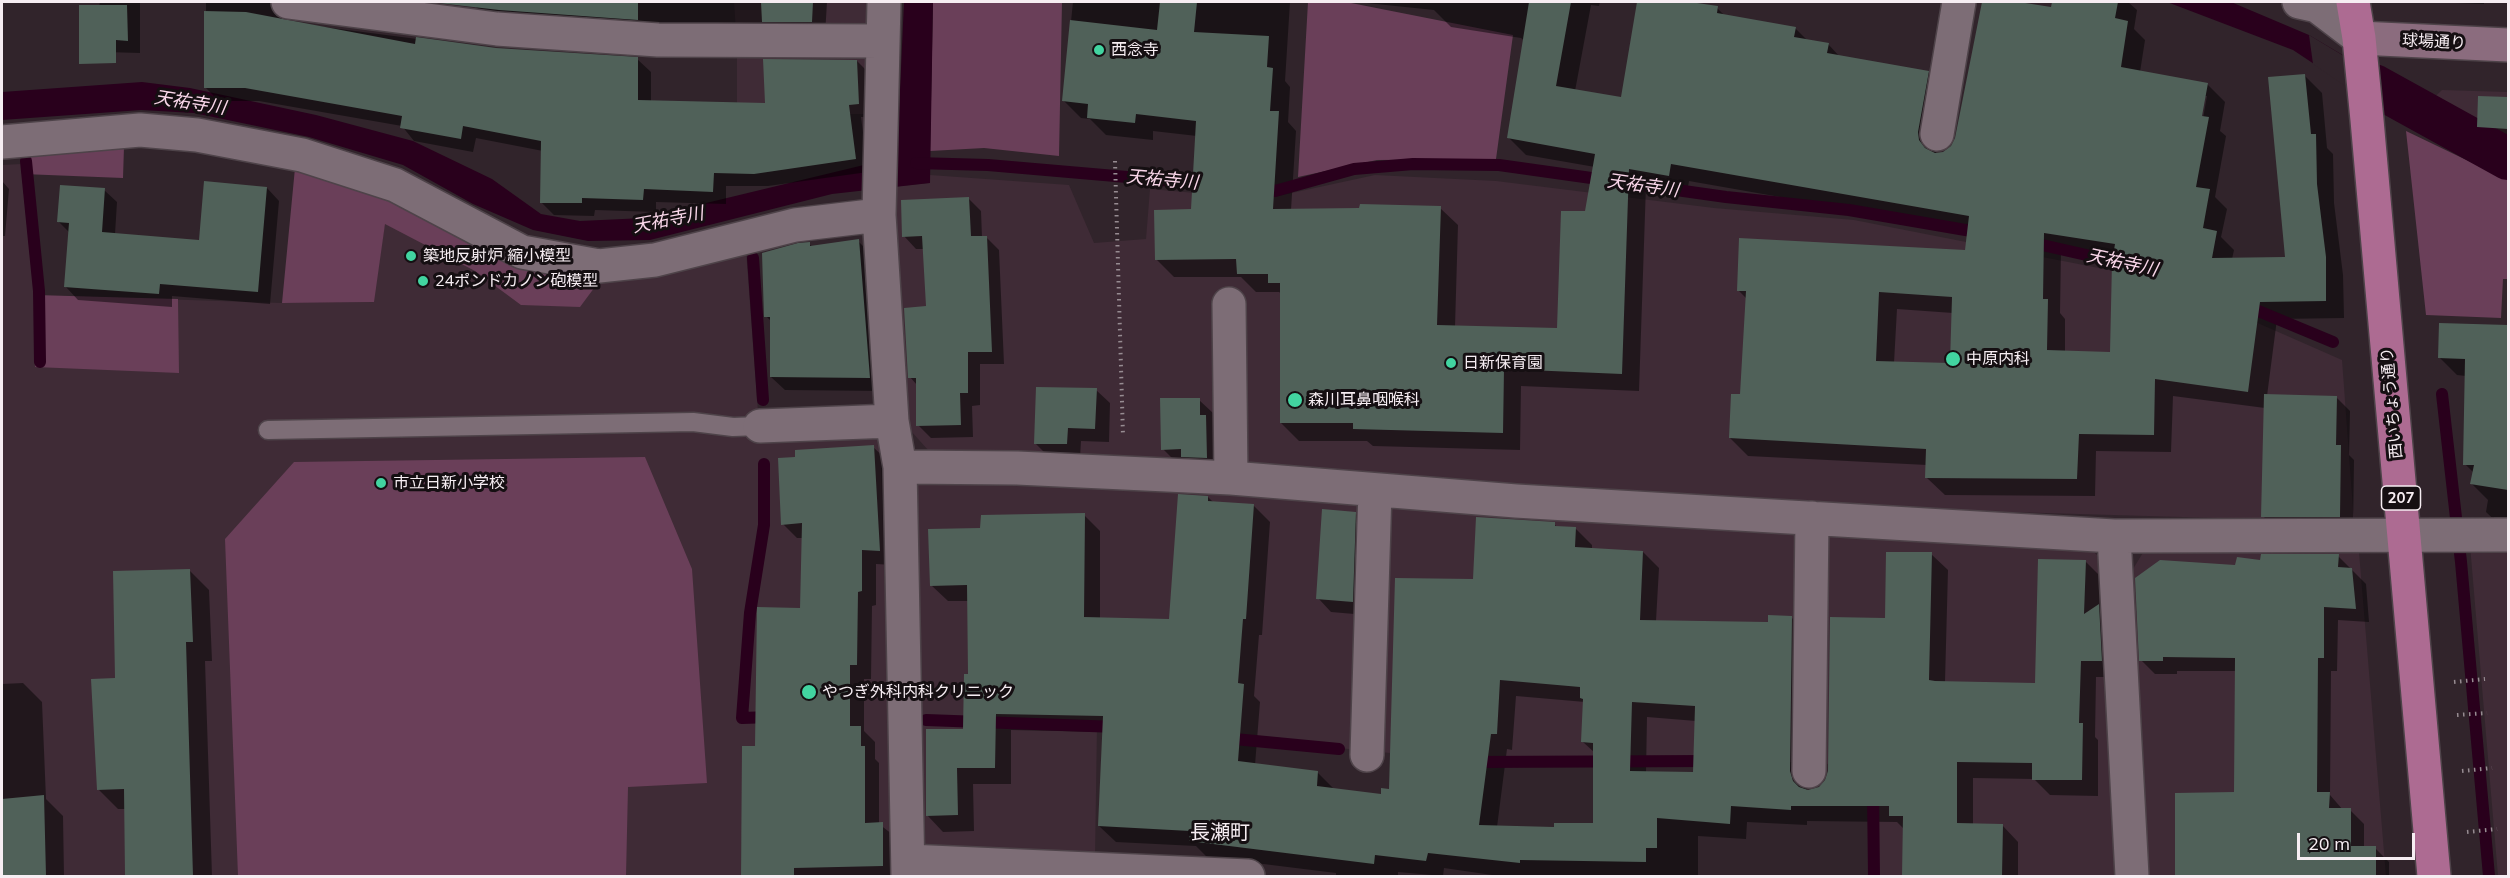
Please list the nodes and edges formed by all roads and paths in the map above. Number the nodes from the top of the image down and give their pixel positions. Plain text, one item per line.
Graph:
1 (288, 2) edge
2 (884, 2) edge
3 (1959, 2) edge
4 (2299, 2) edge
5 (2353, 2) edge
6 (2360, 38) junction
7 (882, 42) junction
8 (2508, 45) edge
9 (1937, 134) dead end
10 (2, 142) edge
11 (1115, 161) dead end
12 (879, 188) junction
13 (1229, 304) dead end
14 (892, 421) junction
15 (760, 426) joint
16 (268, 430) dead end
17 (900, 467) junction
18 (1124, 473) junction
19 (1232, 478) junction
20 (1376, 490) junction
21 (1812, 518) junction
22 (2114, 536) junction
23 (2508, 536) edge
24 (2404, 537) junction
25 (1367, 755) dead end
26 (1809, 765) dead end
27 (2492, 768) dead end
28 (2459, 771) dead end
29 (908, 869) edge
30 (1248, 876) edge
31 (2132, 876) edge
32 (2434, 876) edge

1 - 7 street
2 - 7 street
3 - 9 street
4 - 6 street
5 - 6 highway, 西いちょう通り / 207
6 - 8 street, 球場通り
6 - 24 highway, 西いちょう通り / 207
7 - 12 street
10 - 12 street
11 - 18 path
12 - 14 street
13 - 19 street
14 - 15 street
14 - 17 street
15 - 16 lane
17 - 18 street
17 - 29 street
18 - 19 street
19 - 20 street
20 - 21 street
20 - 25 street
21 - 22 street
21 - 26 street
22 - 24 street
22 - 31 street
23 - 24 street
24 - 32 highway, 西いちょう通り / 207
27 - 28 path
29 - 30 street

